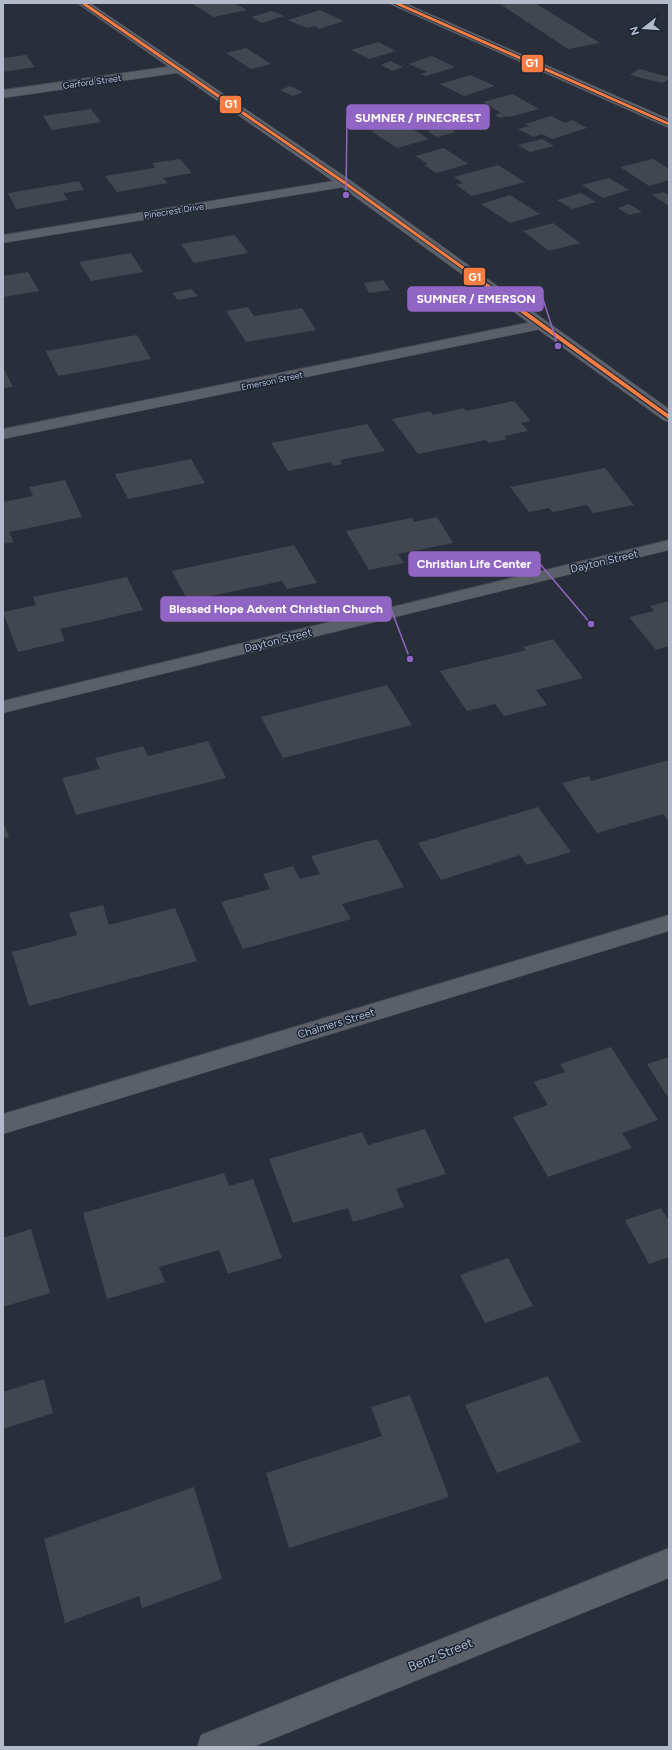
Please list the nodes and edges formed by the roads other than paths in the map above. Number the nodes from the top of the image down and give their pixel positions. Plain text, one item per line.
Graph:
1 (82, 3) edge
2 (396, 3) edge
3 (180, 69) junction
4 (3, 94) edge
5 (669, 124) edge
6 (345, 183) junction
7 (3, 239) edge
8 (541, 325) junction
9 (669, 417) edge
10 (3, 434) edge
11 (669, 545) edge
12 (3, 707) edge
13 (669, 923) edge
14 (3, 1124) edge
15 (669, 1563) edge
16 (213, 1747) edge

1 - 3 main road
2 - 5 main road
3 - 4 street, Garford Street
3 - 6 main road
6 - 7 street, Pinecrest Drive
6 - 8 main road
8 - 9 main road
8 - 10 street, Emerson Street
11 - 12 street, Dayton Street
13 - 14 street, Chalmers Street
15 - 16 street, Benz Street

